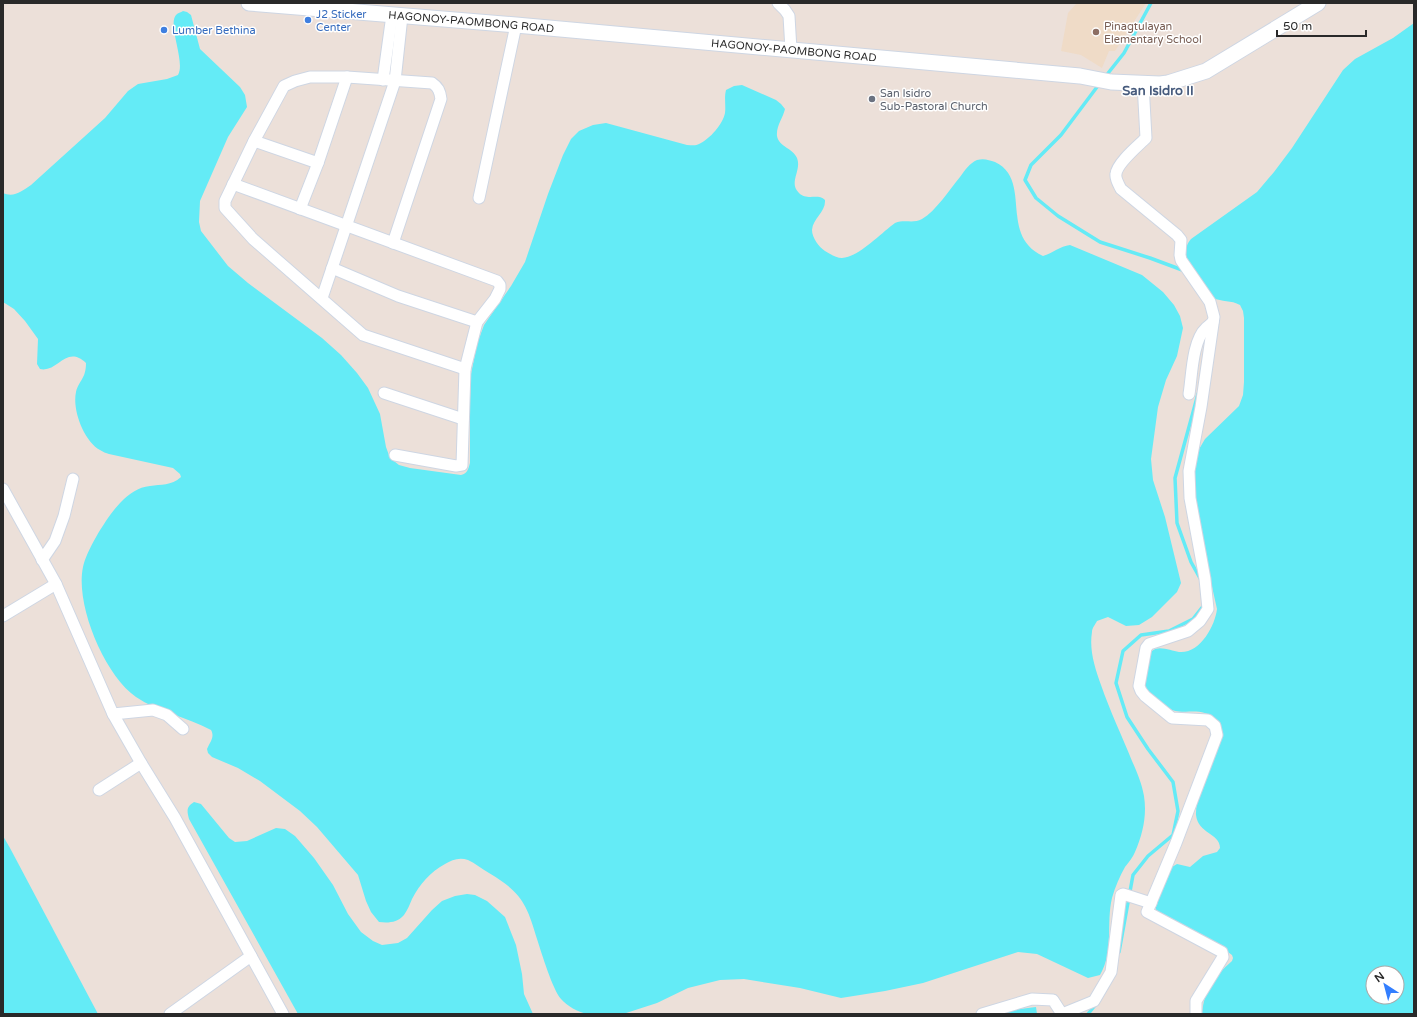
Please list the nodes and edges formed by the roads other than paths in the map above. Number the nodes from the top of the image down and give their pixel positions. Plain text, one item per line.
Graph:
1 (249, 3) edge
2 (778, 3) edge
3 (1318, 3) edge
4 (397, 15) junction
5 (516, 25) junction
6 (791, 50) junction
7 (347, 77) junction
8 (383, 80) junction
9 (395, 81) junction
10 (1143, 83) junction
11 (254, 142) junction
12 (318, 163) junction
13 (233, 184) junction
14 (479, 198) dead end
15 (300, 209) junction
16 (346, 226) junction
17 (393, 243) junction
18 (332, 268) junction
19 (322, 298) junction
20 (477, 322) junction
21 (1210, 325) junction
22 (465, 369) junction
23 (384, 393) dead end
24 (1189, 394) dead end
25 (463, 420) junction
26 (395, 455) dead end
27 (73, 479) dead end
28 (3, 489) edge
29 (42, 560) junction
30 (56, 584) junction
31 (3, 616) edge
32 (113, 714) junction
33 (183, 729) dead end
34 (140, 761) junction
35 (99, 790) dead end
36 (1151, 903) junction
37 (251, 956) junction
38 (170, 1014) edge
39 (284, 1014) edge
40 (982, 1014) edge
41 (1062, 1014) edge
42 (1196, 1014) edge

1 - 4 main road, HAGONOY-PAOMBONG ROAD
2 - 6 street
3 - 10 main road, HAGONOY-PAOMBONG ROAD
4 - 5 main road, HAGONOY-PAOMBONG ROAD
4 - 8 street
4 - 9 street
5 - 6 main road, HAGONOY-PAOMBONG ROAD
5 - 14 street
6 - 10 main road, HAGONOY-PAOMBONG ROAD
7 - 8 street
7 - 11 street
7 - 12 street
8 - 9 street
9 - 16 street
9 - 17 street
10 - 21 street
11 - 12 street
11 - 13 street
12 - 15 street
13 - 15 street
13 - 19 street
15 - 16 street
16 - 17 street
16 - 18 street
17 - 20 street
18 - 19 street
18 - 20 street
19 - 22 street
20 - 22 street
21 - 24 street
21 - 36 street
22 - 25 street
23 - 25 street
25 - 26 street
27 - 29 street
28 - 29 street
29 - 30 street
30 - 31 street
30 - 32 street
32 - 33 street
32 - 34 street
34 - 35 street
34 - 37 street
36 - 41 street
36 - 42 street
37 - 38 street
37 - 39 street
40 - 41 street

